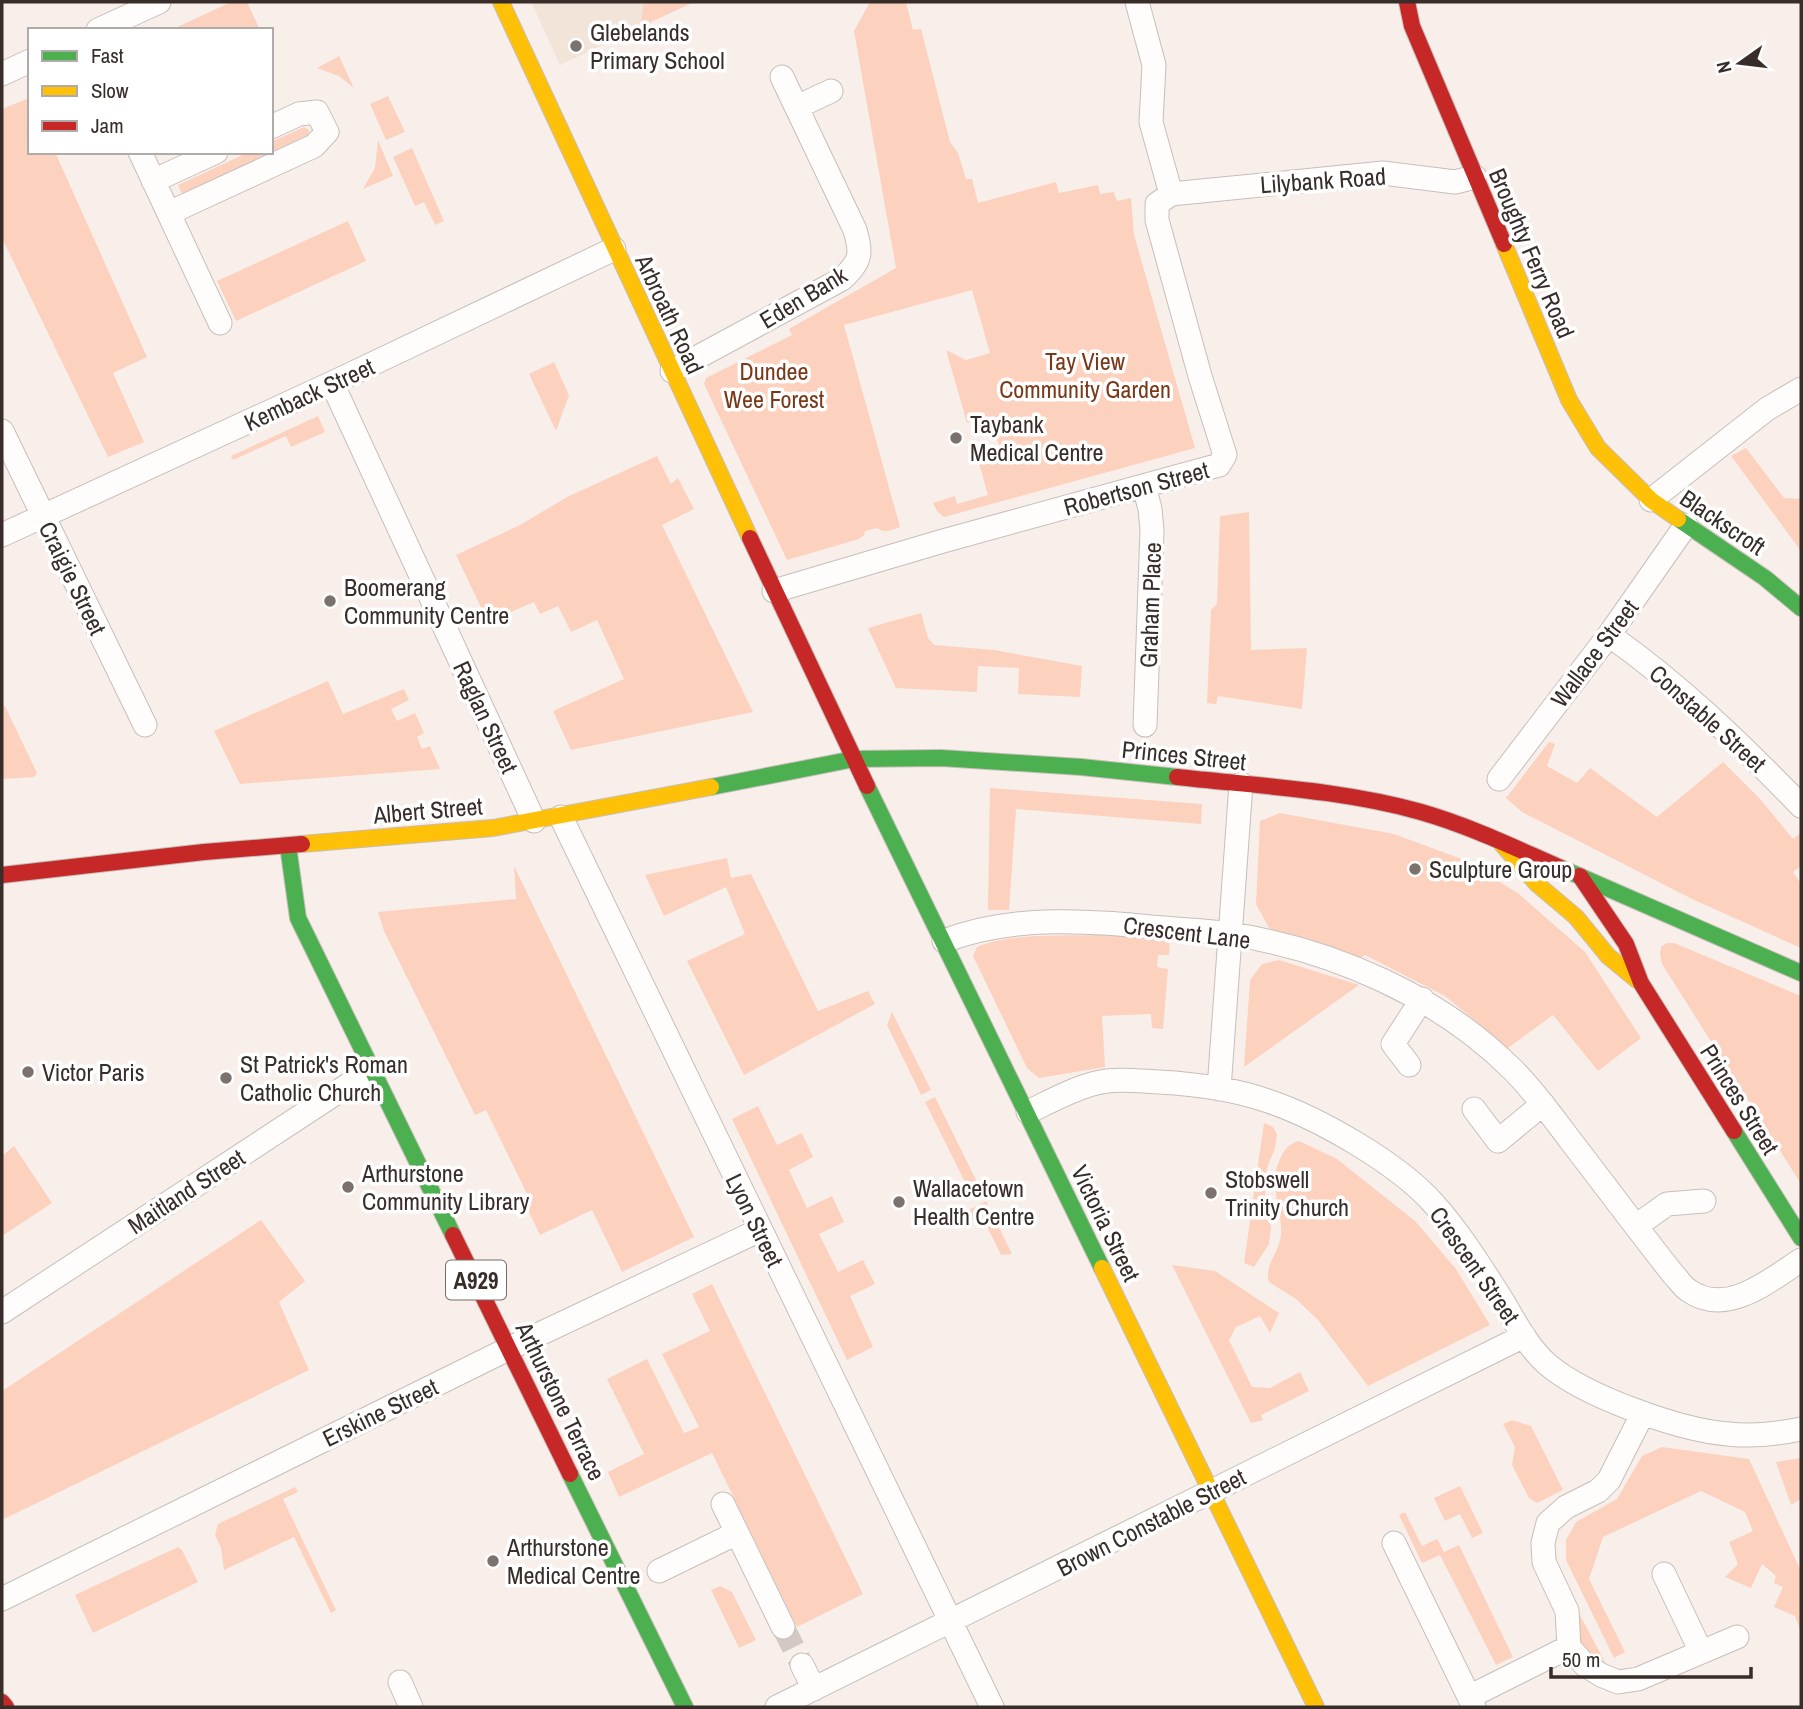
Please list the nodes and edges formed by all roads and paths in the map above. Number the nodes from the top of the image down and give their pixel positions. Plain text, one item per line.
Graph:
1 (159, 2) edge
2 (501, 2) edge
3 (1137, 2) edge
4 (1407, 2) edge
5 (102, 28) edge
6 (28, 62) edge
7 (2, 74) edge
8 (782, 77) dead end
9 (831, 91) dead end
10 (797, 107) junction
11 (273, 126) edge
12 (141, 154) edge
13 (212, 154) edge
14 (1475, 177) junction
15 (153, 181) junction
16 (1171, 194) junction
17 (169, 213) junction
18 (614, 249) junction
19 (220, 323) dead end
20 (672, 371) junction
21 (331, 383) junction
22 (1801, 389) edge
23 (2, 430) edge
24 (1143, 486) junction
25 (1651, 500) junction
26 (43, 516) junction
27 (1686, 525) junction
28 (2, 535) edge
29 (774, 591) junction
30 (1801, 608) edge
31 (1609, 635) junction
32 (145, 725) dead end
33 (1145, 725) dead end
34 (854, 759) junction
35 (1499, 779) dead end
36 (1241, 784) junction
37 (1801, 806) edge
38 (561, 817) junction
39 (534, 821) junction
40 (1501, 843) junction
41 (288, 846) junction
42 (2, 874) edge
43 (1580, 876) junction
44 (1230, 934) junction
45 (944, 941) junction
46 (1801, 974) edge
47 (1641, 983) junction
48 (1422, 999) junction
49 (1409, 1065) dead end
50 (371, 1070) junction
51 (1219, 1089) junction
52 (1543, 1104) junction
53 (1474, 1109) dead end
54 (1028, 1112) junction
55 (1704, 1200) dead end
56 (1636, 1226) junction
57 (760, 1230) junction
58 (1801, 1238) edge
59 (1801, 1260) edge
60 (2, 1312) edge
61 (1524, 1336) junction
62 (510, 1348) junction
63 (1643, 1413) junction
64 (1801, 1429) edge
65 (1212, 1492) junction
66 (723, 1504) dead end
67 (737, 1533) junction
68 (1394, 1543) dead end
69 (659, 1571) dead end
70 (1664, 1574) dead end
71 (2, 1599) edge
72 (950, 1623) junction
73 (783, 1627) tunnel mouth
74 (1737, 1637) dead end
75 (1569, 1647) junction
76 (1701, 1652) junction
77 (802, 1665) tunnel mouth
78 (400, 1682) dead end
79 (814, 1689) junction
80 (2, 1702) edge
81 (1471, 1702) edge
82 (6, 1707) edge
83 (411, 1707) edge
84 (685, 1707) edge
85 (777, 1707) edge
86 (992, 1707) edge
87 (1316, 1707) edge

1 - 5 street
2 - 18 main road, Arbroath Road
3 - 16 street
4 - 14 main road, Broughty Ferry Road
6 - 7 street
8 - 10 street, Eden Bank
9 - 10 street
10 - 20 street, Eden Bank
11 - 17 street
12 - 15 street
13 - 15 street
14 - 16 street, Lilybank Road
14 - 25 main road, Broughty Ferry Road
15 - 17 street
16 - 24 street, Robertson Street
17 - 19 street
18 - 20 main road, Arbroath Road
18 - 21 street, Kemback Street
20 - 29 main road, Arbroath Road
21 - 26 street, Kemback Street
21 - 39 street, Raglan Street
22 - 25 street
23 - 26 street, Craigie Street
24 - 29 street, Robertson Street
24 - 33 street, Graham Place
25 - 27 main road, Blackscroft
26 - 28 street, Kemback Street
26 - 32 street, Craigie Street
27 - 30 main road, Blackscroft
27 - 31 street, Wallace Street
29 - 34 main road, Arbroath Road
31 - 35 street, Wallace Street
31 - 37 street, Constable Street
34 - 36 main road, Princes Street
34 - 38 main road, Albert Street
34 - 45 main road, Victoria Street
36 - 40 main road, Princes Street
36 - 44 street
38 - 39 main road, Albert Street
38 - 57 street, Lyon Street
39 - 41 main road, Albert Street
40 - 43 main road, Princes Street
40 - 47 main road, Princes Street
41 - 42 main road, Albert Street
41 - 50 main road, Arthurstone Terrace / A929
43 - 46 main road
43 - 47 main road, Princes Street
44 - 45 street, Crescent Lane
44 - 48 street, Crescent Lane
44 - 51 street
45 - 54 main road, Victoria Street
47 - 58 main road, Princes Street
48 - 49 street
48 - 52 street, Crescent Lane
50 - 60 street, Maitland Street
50 - 62 main road, Arthurstone Terrace / A929
51 - 54 street, Crescent Street
51 - 61 street, Crescent Street
52 - 53 street
52 - 56 street, Crescent Lane
54 - 65 main road, Victoria Street
55 - 56 street
56 - 59 street, Crescent Lane
57 - 62 street, Erskine Street
57 - 72 street, Lyon Street
61 - 63 street, Crescent Street
61 - 65 street, Brown Constable Street
62 - 71 street, Erskine Street
62 - 84 main road, Arthurstone Terrace / A929
63 - 64 street, Crescent Street
63 - 75 street
65 - 72 street, Brown Constable Street
65 - 87 main road, Victoria Street
66 - 67 street
67 - 69 street
67 - 73 street
68 - 81 street
70 - 76 street
72 - 79 street, Brown Constable Street
72 - 86 street, Lyon Street
74 - 76 street
75 - 76 street
75 - 81 street
77 - 79 street
78 - 83 street
79 - 85 street, Brown Constable Street
80 - 82 main road

